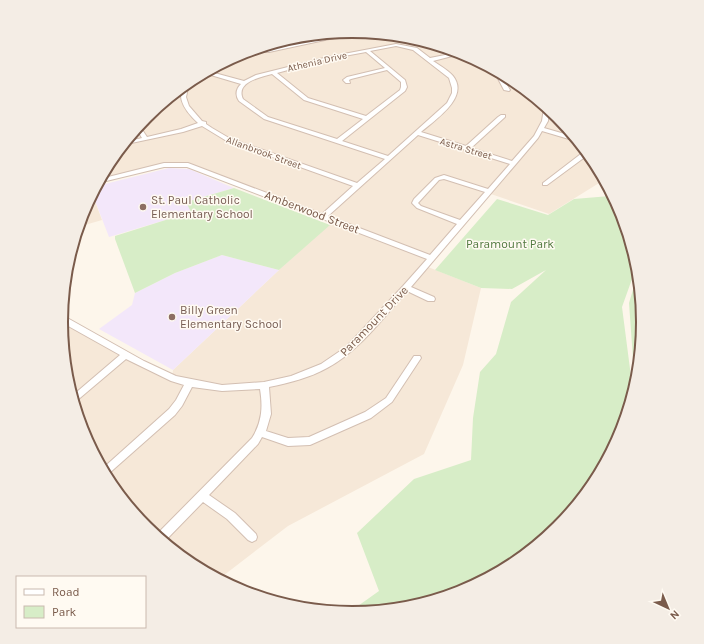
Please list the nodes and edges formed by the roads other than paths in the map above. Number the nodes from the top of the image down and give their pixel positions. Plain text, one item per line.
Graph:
1 (285, 46) edge
2 (366, 50) junction
3 (268, 51) edge
4 (450, 56) edge
5 (429, 60) junction
6 (387, 68) junction
7 (273, 72) junction
8 (214, 74) edge
9 (502, 81) edge
10 (244, 82) junction
11 (348, 82) dead end
12 (507, 90) dead end
13 (184, 93) edge
14 (547, 115) edge
15 (503, 116) dead end
16 (367, 118) junction
17 (204, 123) junction
18 (542, 129) junction
19 (141, 132) edge
20 (417, 133) junction
21 (567, 137) edge
22 (145, 139) junction
23 (338, 141) junction
24 (133, 142) edge
25 (468, 148) junction
26 (582, 156) edge
27 (389, 158) junction
28 (514, 163) junction
29 (107, 179) edge
30 (545, 184) dead end
31 (358, 186) junction
32 (489, 191) junction
33 (323, 216) junction
34 (461, 223) junction
35 (431, 258) junction
36 (406, 288) junction
37 (431, 299) dead end
38 (69, 322) edge
39 (126, 355) junction
40 (417, 358) dead end
41 (190, 383) junction
42 (264, 385) junction
43 (78, 396) edge
44 (261, 433) junction
45 (109, 469) edge
46 (203, 496) junction
47 (164, 535) edge
48 (252, 537) dead end

1 - 3 street
2 - 5 street, Athenia Drive
2 - 6 street
2 - 7 street, Athenia Drive
4 - 5 street
5 - 20 street, Athenia Drive
6 - 11 street
6 - 16 street
7 - 10 street, Athenia Drive
7 - 16 street
8 - 10 street
9 - 12 street
10 - 23 street
13 - 17 street, Allanbrook Street
14 - 18 street, Paramount Drive
15 - 25 street
16 - 23 street
17 - 22 street
17 - 31 street, Allanbrook Street
18 - 21 street
18 - 28 street, Paramount Drive
19 - 22 street
20 - 25 street, Astra Street
20 - 27 street, Athenia Drive
22 - 24 street
23 - 27 street
25 - 28 street, Astra Street
26 - 30 street
27 - 31 street, Athenia Drive
28 - 32 street, Paramount Drive
29 - 33 street, Amberwood Street
31 - 33 street, Athenia Drive
32 - 34 street, Paramount Drive
32 - 34 street
33 - 35 street, Amberwood Street
34 - 35 street, Paramount Drive
35 - 36 street, Paramount Drive
36 - 37 street
36 - 42 street, Paramount Drive
38 - 39 street, Paramount Drive
39 - 41 street, Paramount Drive
39 - 43 street
40 - 44 street
41 - 42 street, Paramount Drive
41 - 45 street
42 - 44 street
44 - 46 street
46 - 47 street
46 - 48 street

